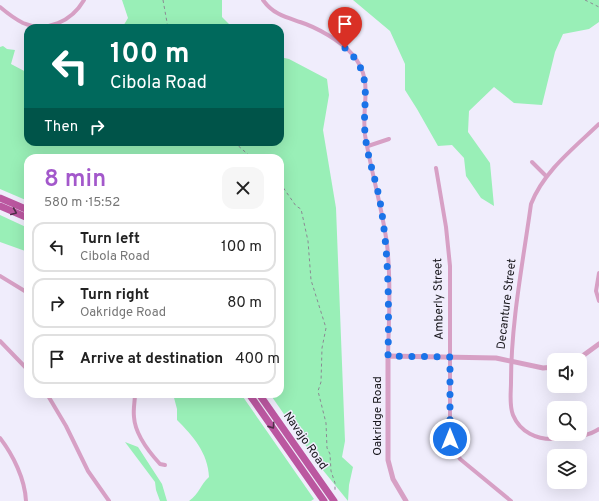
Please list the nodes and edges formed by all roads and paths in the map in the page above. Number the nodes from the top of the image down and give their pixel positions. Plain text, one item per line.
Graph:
1 (84, 0) edge
2 (163, 0) edge
3 (263, 0) edge
4 (585, 0) edge
5 (0, 7) edge
6 (599, 8) edge
7 (25, 24) edge
8 (54, 24) edge
9 (167, 24) edge
10 (599, 124) edge
11 (389, 139) dead end
12 (238, 146) edge
13 (368, 146) junction
14 (248, 154) edge
15 (532, 162) dead end
16 (436, 168) dead end
17 (546, 176) junction
18 (284, 189) edge
19 (0, 198) edge
20 (0, 206) edge
21 (24, 208) edge
22 (24, 216) edge
23 (599, 273) edge
24 (0, 276) edge
25 (24, 291) edge
26 (599, 301) edge
27 (0, 341) edge
28 (599, 344) edge
29 (587, 353) edge
30 (388, 356) junction
31 (450, 357) junction
32 (511, 360) junction
33 (24, 366) edge
34 (547, 368) edge
35 (49, 398) edge
36 (135, 398) edge
37 (252, 398) edge
38 (262, 398) edge
39 (599, 429) edge
40 (0, 438) edge
41 (165, 465) dead end
42 (335, 493) dead end
43 (26, 501) edge
44 (109, 501) edge
45 (324, 501) edge
46 (334, 501) edge
47 (406, 501) edge
48 (511, 501) edge

1 - 8 street
2 - 9 path
3 - 13 street, Oakridge Road
4 - 6 path
5 - 7 street
10 - 17 street, Decanture Street
11 - 13 street
12 - 14 path
13 - 30 street, Oakridge Road
15 - 17 street
16 - 31 street, Amberly Street
17 - 32 street, Decanture Street
18 - 42 path
19 - 21 main road
20 -> 22 main road
23 - 26 street
24 - 25 street
27 - 33 street
28 - 29 street
30 - 31 street
30 - 47 street, Oakridge Road
31 - 32 street
31 - 48 street, Amberly Street
32 - 34 street
32 - 39 street, Decanture Street
35 - 44 street
36 - 41 street
37 -> 45 main road, Navajo Road
38 - 46 main road, Navajo Road
40 - 43 street

